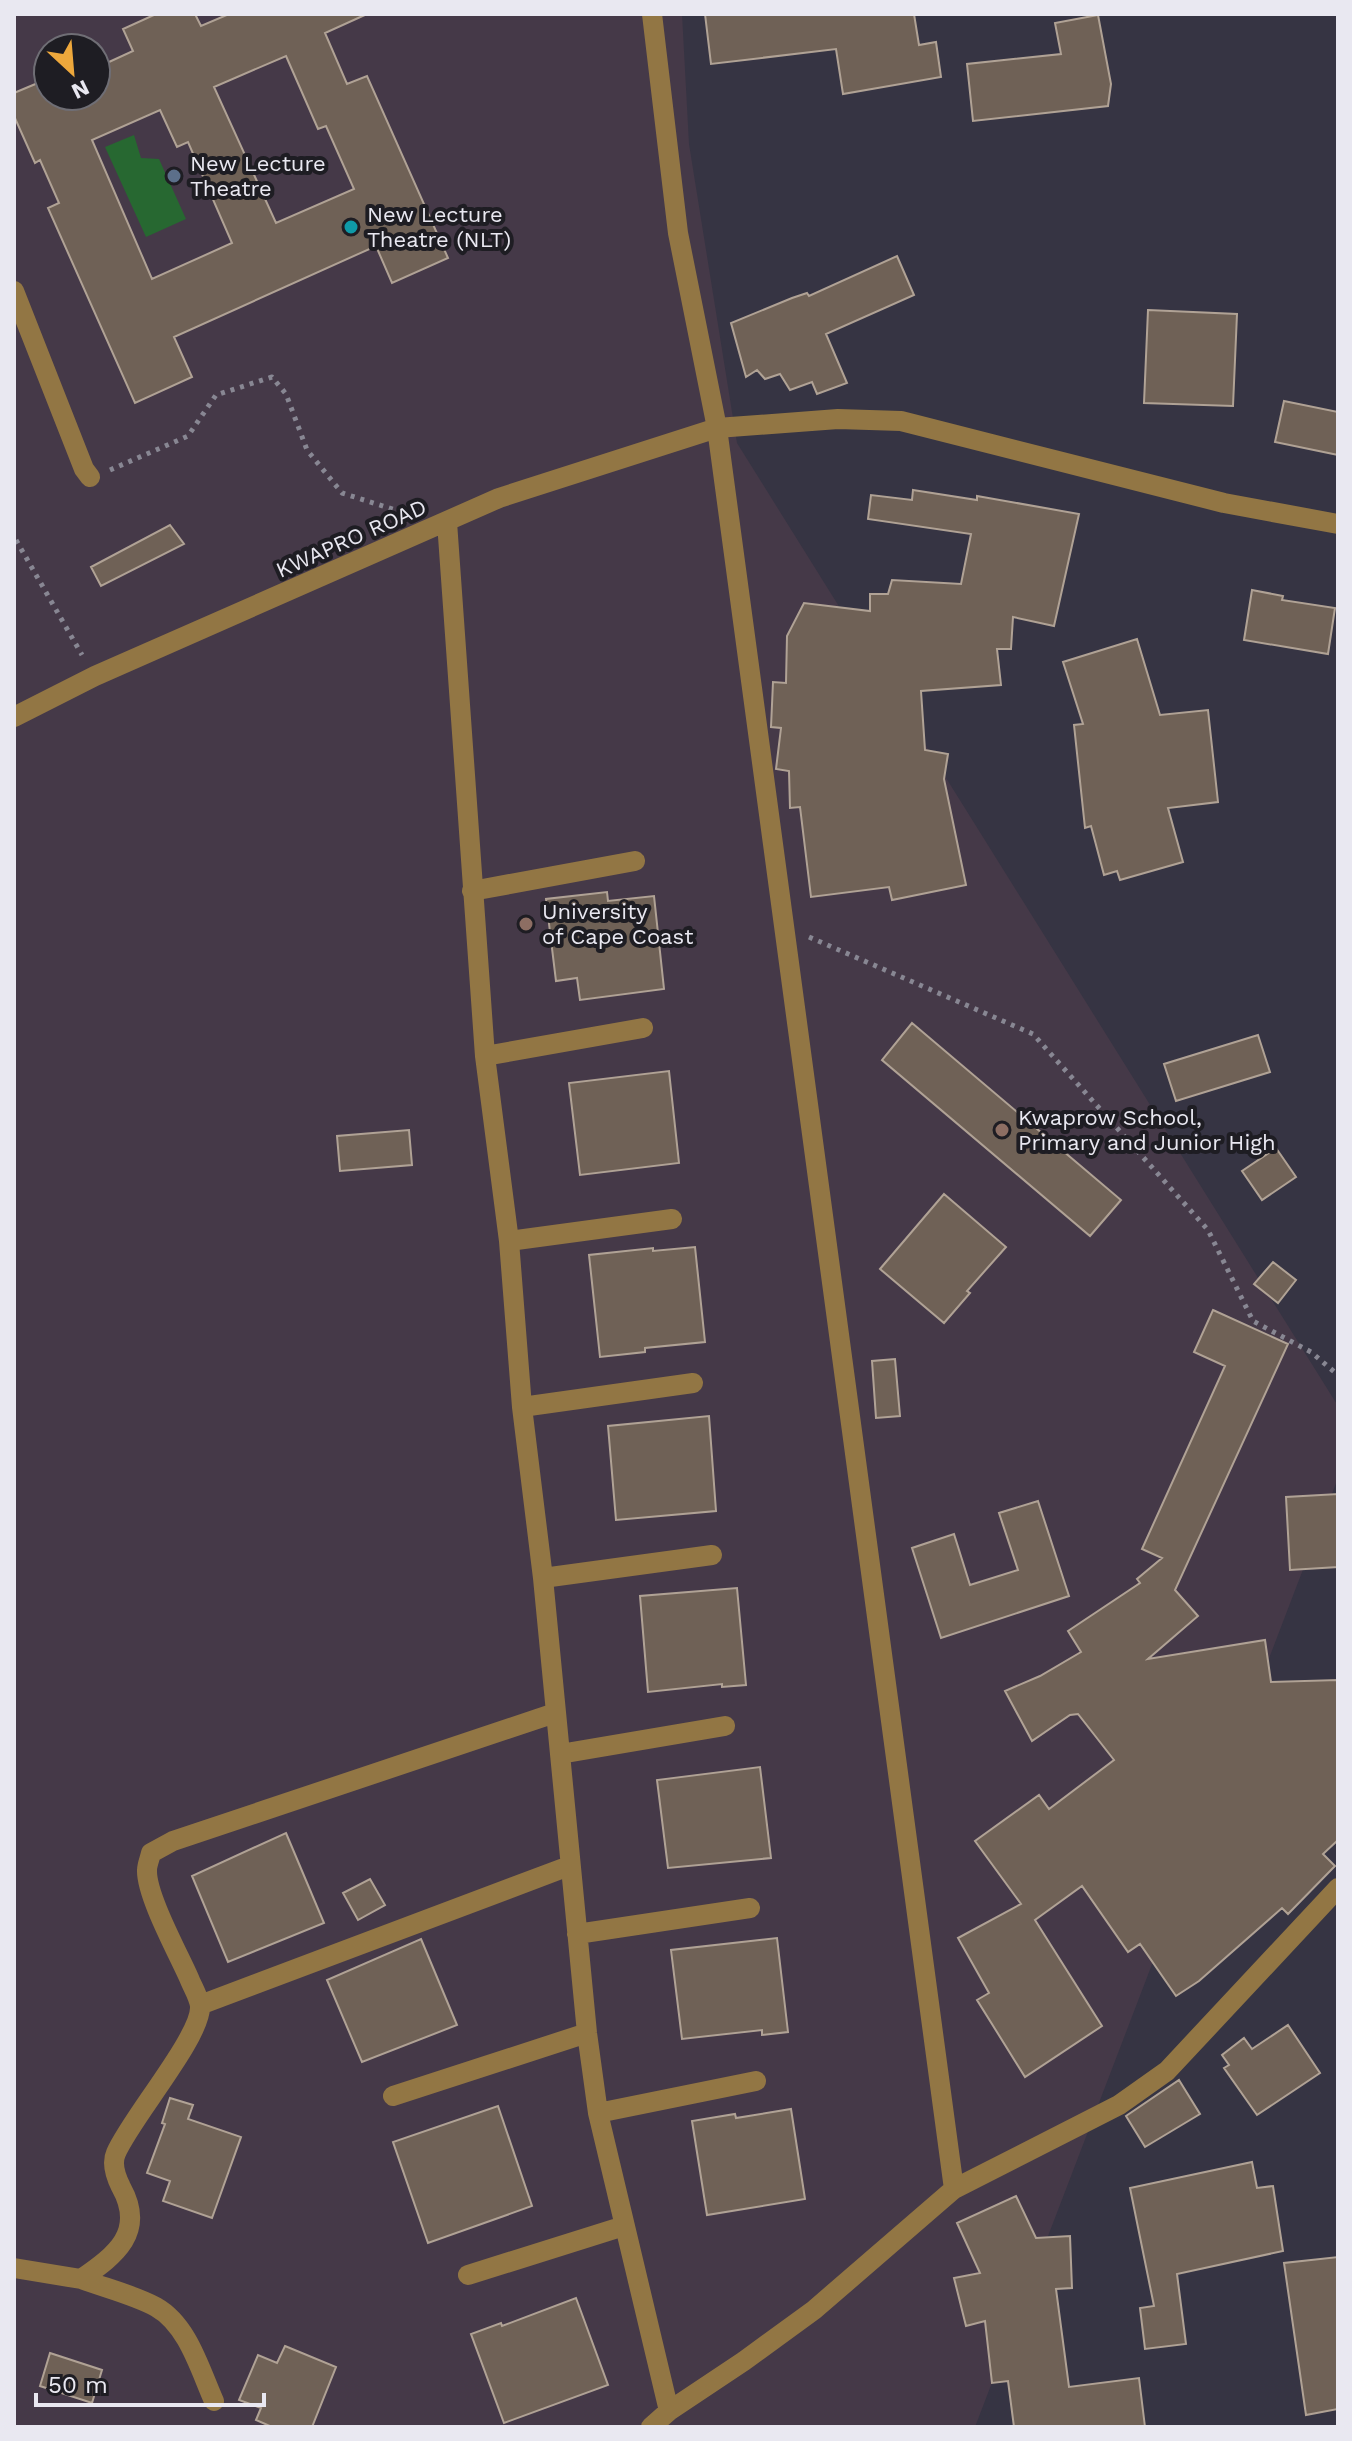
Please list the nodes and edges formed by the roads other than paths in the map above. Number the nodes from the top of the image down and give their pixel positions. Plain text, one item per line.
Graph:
1 (652, 14) edge
2 (14, 291) edge
3 (717, 428) junction
4 (90, 477) road end
5 (447, 522) junction
6 (1338, 524) edge
7 (14, 717) edge
8 (635, 861) dead end
9 (472, 891) junction
10 (643, 1028) dead end
11 (485, 1056) junction
12 (672, 1219) dead end
13 (509, 1241) junction
14 (693, 1383) dead end
15 (522, 1407) junction
16 (712, 1555) dead end
17 (543, 1578) junction
18 (555, 1713) junction
19 (725, 1726) dead end
20 (560, 1754) junction
21 (569, 1866) junction
22 (1337, 1893) edge
23 (750, 1908) dead end
24 (577, 1934) junction
25 (200, 2005) junction
26 (587, 2033) junction
27 (756, 2081) dead end
28 (393, 2096) dead end
29 (598, 2113) junction
30 (954, 2189) junction
31 (624, 2226) junction
32 (14, 2268) edge
33 (468, 2275) dead end
34 (81, 2279) junction
35 (214, 2401) dead end
36 (669, 2411) junction
37 (651, 2427) edge

1 - 3 street
2 - 4 street
3 - 5 street, KWAPRO ROAD
3 - 6 street, KWAPRO ROAD
3 - 30 street
5 - 7 street, KWAPRO ROAD
5 - 9 street
8 - 9 street
9 - 11 street
10 - 11 street
11 - 13 street
12 - 13 street
13 - 15 street
14 - 15 street
15 - 17 street
16 - 17 street
17 - 18 street
18 - 20 street
18 - 25 street
19 - 20 street
20 - 21 street
21 - 24 street
21 - 25 street
22 - 30 street
23 - 24 street
24 - 26 street
25 - 34 street
26 - 28 street
26 - 29 street
27 - 29 street
29 - 31 street
30 - 36 street
31 - 33 street
31 - 36 street
32 - 34 street
34 - 35 street
36 - 37 street

